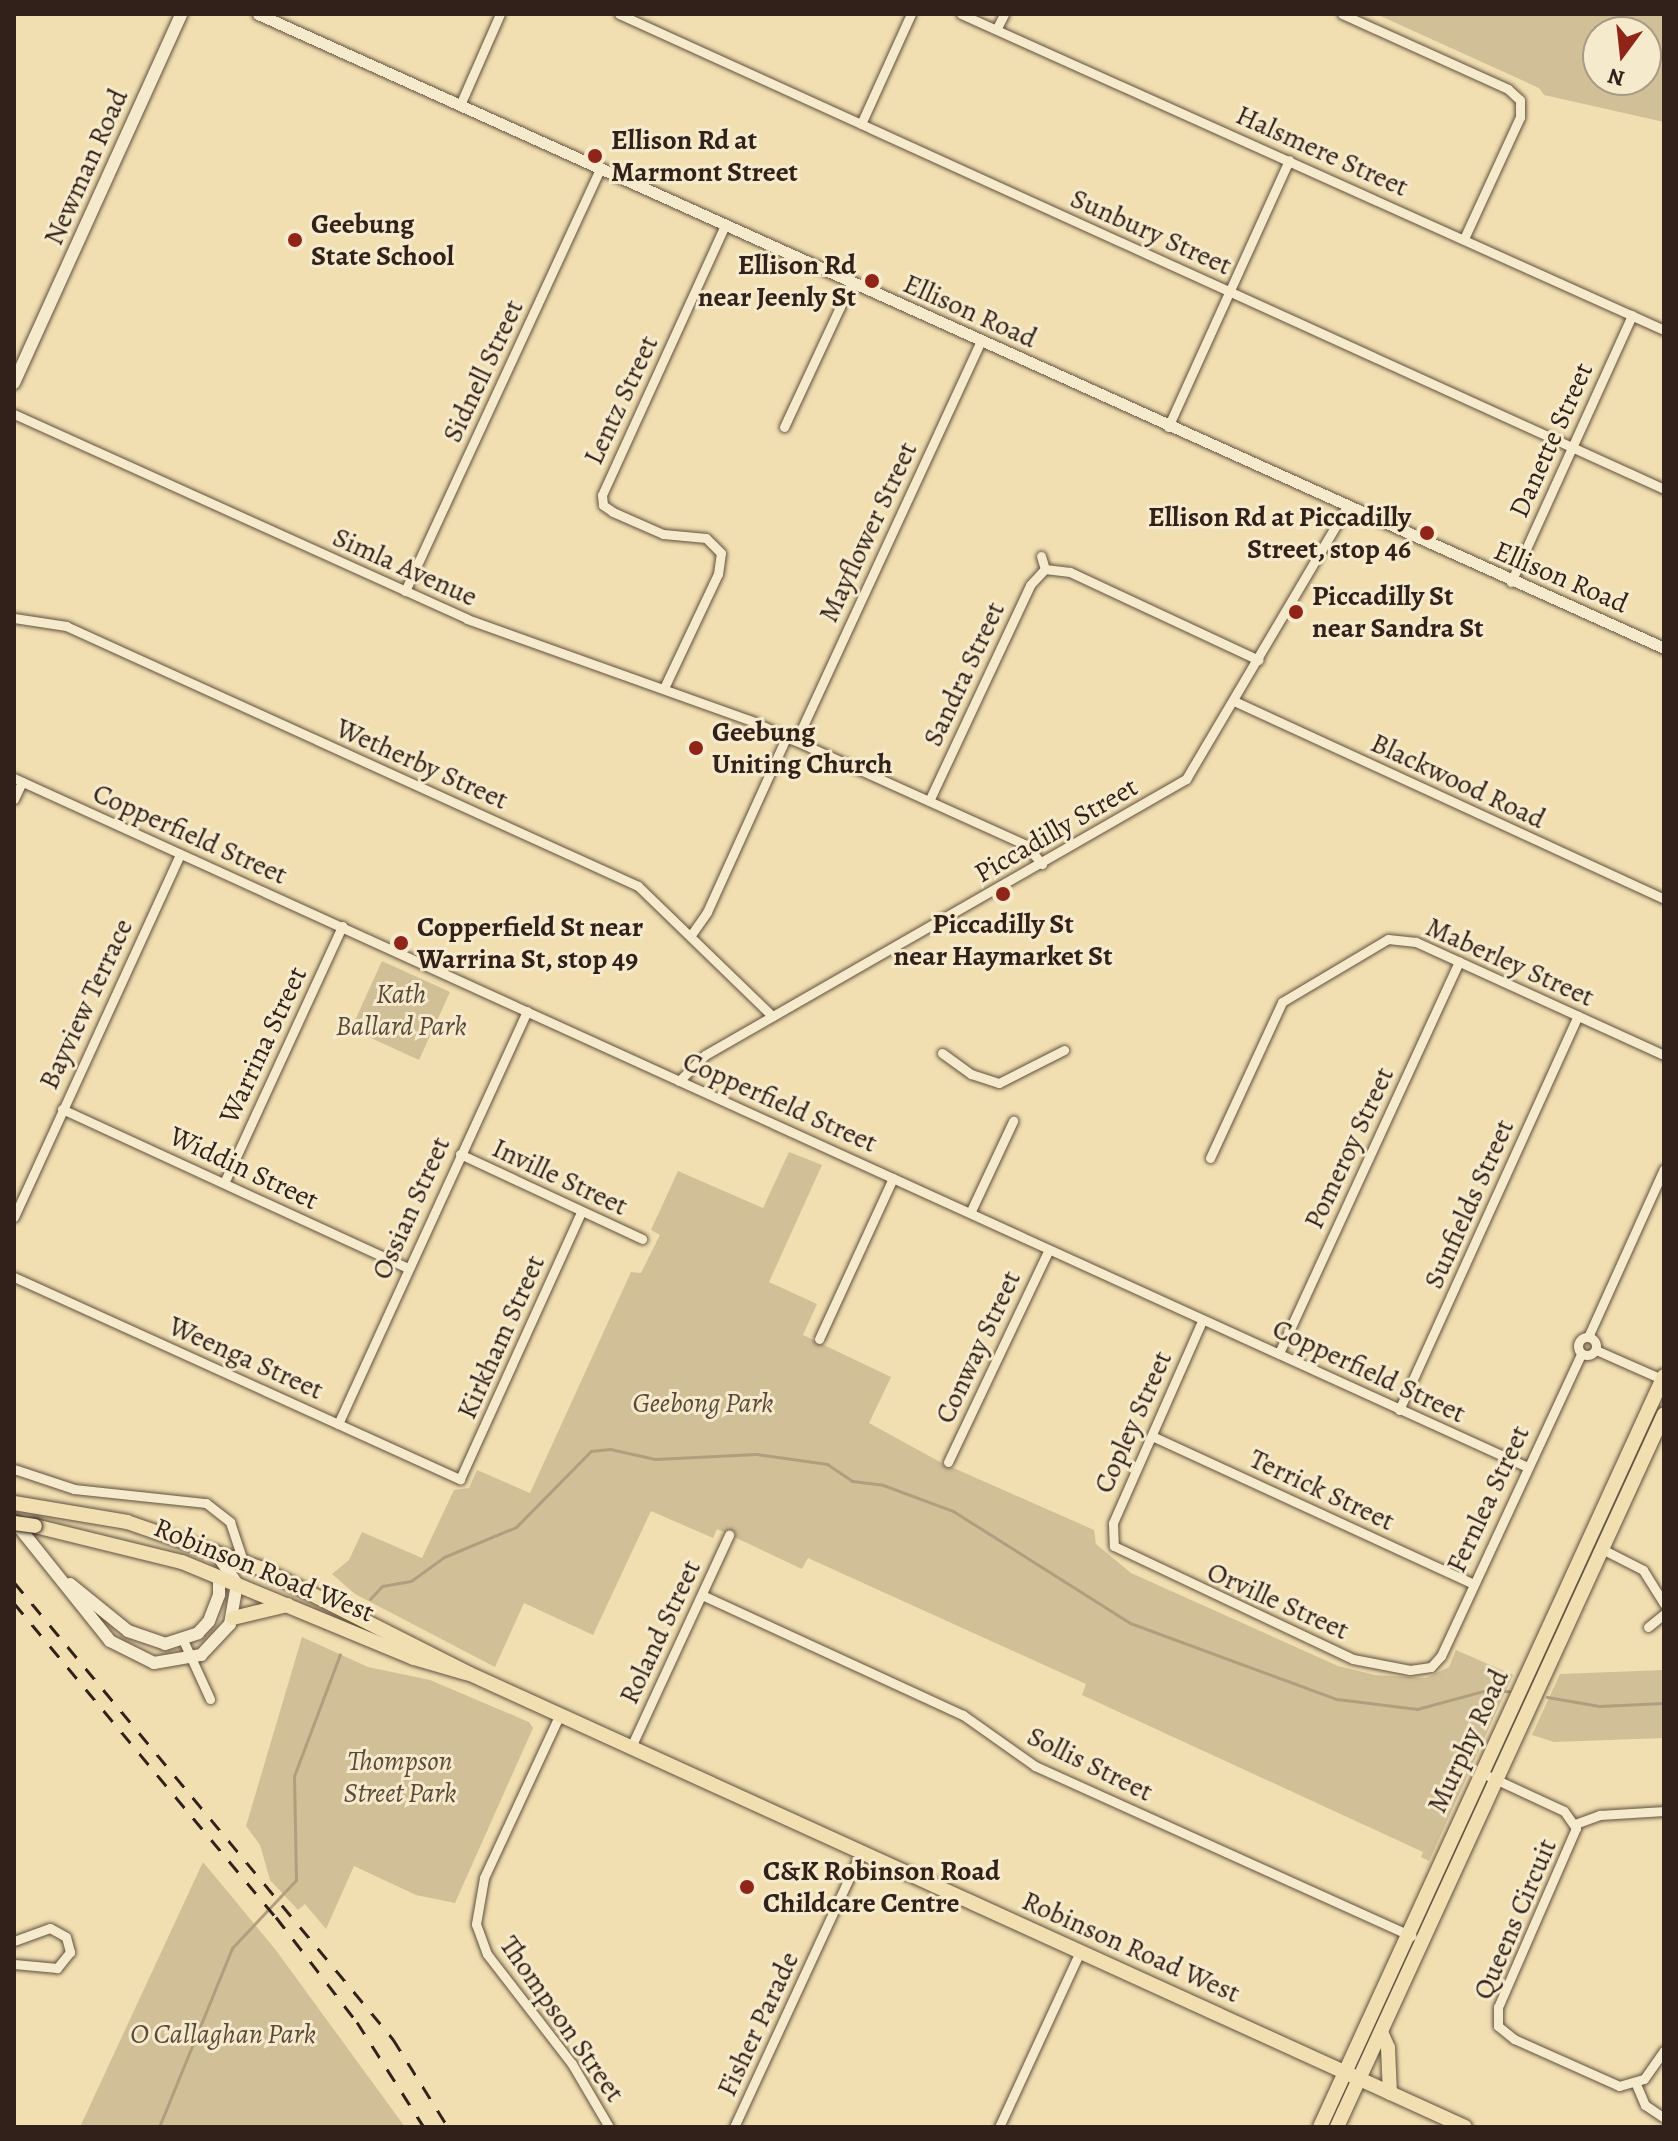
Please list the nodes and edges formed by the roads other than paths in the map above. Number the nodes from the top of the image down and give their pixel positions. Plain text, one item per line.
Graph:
1 (181, 14) edge
2 (258, 14) edge
3 (500, 14) edge
4 (619, 14) edge
5 (911, 14) edge
6 (961, 14) edge
7 (1004, 14) edge
8 (1342, 14) edge
9 (997, 28) junction
10 (460, 105) junction
11 (861, 124) junction
12 (1289, 160) junction
13 (600, 169) junction
14 (725, 225) junction
15 (1464, 239) junction
16 (851, 283) junction
17 (1229, 291) junction
18 (1632, 315) junction
19 (1664, 330) edge
20 (980, 342) junction
21 (14, 383) edge
22 (14, 414) edge
23 (784, 427) dead end
24 (1168, 427) junction
25 (1573, 447) junction
26 (1664, 489) edge
27 (1347, 507) junction
28 (1041, 556) dead end
29 (1045, 569) junction
30 (1511, 582) junction
31 (405, 591) junction
32 (14, 618) edge
33 (1664, 648) edge
34 (1259, 660) junction
35 (664, 688) junction
36 (1234, 701) junction
37 (792, 738) junction
38 (18, 780) edge
39 (14, 799) edge
40 (929, 801) junction
41 (180, 854) junction
42 (1042, 864) junction
43 (1664, 899) edge
44 (342, 926) junction
45 (691, 935) junction
46 (1459, 961) junction
47 (527, 1011) junction
48 (772, 1016) junction
49 (1578, 1016) junction
50 (1064, 1050) dead end
51 (942, 1053) dead end
52 (1664, 1055) edge
53 (679, 1081) junction
54 (62, 1109) junction
55 (1013, 1121) dead end
56 (460, 1154) junction
57 (1210, 1158) dead end
58 (1664, 1169) edge
59 (893, 1178) junction
60 (224, 1183) junction
61 (581, 1212) junction
62 (970, 1213) junction
63 (14, 1217) edge
64 (642, 1239) dead end
65 (1048, 1251) junction
66 (408, 1268) junction
67 (14, 1277) edge
68 (1202, 1321) junction
69 (1588, 1337) junction
70 (819, 1339) dead end
71 (1596, 1350) junction
72 (1279, 1353) junction
73 (1581, 1354) junction
74 (1664, 1379) edge
75 (1399, 1410) junction
76 (1664, 1414) edge
77 (338, 1424) junction
78 (1152, 1436) junction
79 (948, 1462) dead end
80 (1527, 1467) junction
81 (14, 1469) edge
82 (460, 1479) joint
83 (15, 1503) edge
84 (14, 1522) edge
85 (729, 1535) dead end
86 (1111, 1542) joint
87 (1604, 1550) junction
88 (215, 1551) junction
89 (243, 1561) junction
90 (58, 1575) junction
91 (219, 1577) junction
92 (237, 1584) junction
93 (1474, 1584) junction
94 (702, 1595) junction
95 (1664, 1604) edge
96 (287, 1605) junction
97 (1664, 1614) edge
98 (233, 1618) junction
99 (1648, 1627) dead end
100 (183, 1640) junction
101 (191, 1659) junction
102 (1436, 1663) joint
103 (470, 1674) junction
104 (210, 1699) dead end
105 (560, 1714) junction
106 (631, 1747) junction
107 (1482, 1773) junction
108 (1498, 1781) junction
109 (1664, 1811) edge
110 (1575, 1824) junction
111 (861, 1852) junction
112 (1408, 1935) junction
113 (14, 1941) edge
114 (1422, 1942) junction
115 (1080, 1952) junction
116 (14, 1964) edge
117 (1381, 2032) junction
118 (1664, 2050) edge
119 (1345, 2073) junction
120 (1360, 2080) junction
121 (1636, 2084) junction
122 (1390, 2093) junction
123 (1664, 2118) edge
124 (609, 2127) edge
125 (734, 2127) edge
126 (999, 2127) edge
127 (1320, 2127) edge
128 (1337, 2127) edge
129 (1465, 2127) edge

1 - 21 main road, Newman Road
2 - 10 street, Ellison Road
3 - 10 street
4 - 11 street, Sunbury Street
5 - 11 street
6 - 9 street, Halsmere Street
7 - 9 street
8 - 15 street
9 - 12 street, Halsmere Street
10 - 13 street, Ellison Road
11 - 17 street, Sunbury Street
12 - 15 street, Halsmere Street
12 - 17 street
13 - 14 street, Ellison Road
13 - 31 street, Sidnell Street
14 - 16 street, Ellison Road
14 - 35 street, Lentz Street
15 - 18 street, Halsmere Street
16 - 20 street, Ellison Road
16 - 23 street
17 - 24 street
17 - 25 street, Sunbury Street
18 - 19 street, Halsmere Street
18 - 25 street, Danette Street
20 - 24 street, Ellison Road
20 - 37 street, Mayflower Street
22 - 31 street, Simla Avenue
24 - 27 street, Ellison Road
25 - 26 street, Sunbury Street
25 - 30 street, Danette Street
27 - 30 street, Ellison Road
27 - 34 street, Piccadilly Street
28 - 29 street
29 - 34 street
29 - 40 street, Sandra Street
30 - 33 street, Ellison Road
31 - 35 street, Simla Avenue
32 - 45 street, Wetherby Street
34 - 36 street, Piccadilly Street
35 - 37 street, Simla Avenue
36 - 42 street, Piccadilly Street
36 - 43 street, Blackwood Road
37 - 40 street, Simla Avenue
37 - 45 street, Mayflower Street
38 - 39 street
38 - 41 street, Copperfield Street
40 - 42 street, Simla Avenue
41 - 44 street, Copperfield Street
41 - 54 street, Bayview Terrace
42 - 48 street, Piccadilly Street
44 - 47 street, Copperfield Street
44 - 60 street, Warrina Street
45 - 48 street, Wetherby Street
46 - 49 street, Maberley Street
46 - 57 street, Maberley Street
46 - 72 street, Pomeroy Street
47 - 53 street, Copperfield Street
47 - 56 street, Ossian Street
48 - 53 street, Piccadilly Street
49 - 52 street, Maberley Street
49 - 75 street, Sunfields Street
50 - 51 street
53 - 59 street, Copperfield Street
54 - 60 street, Widdin Street
54 - 63 street, Bayview Terrace
55 - 62 street
56 - 61 street, Inville Street
56 - 66 street, Ossian Street
58 - 69 street
59 - 62 street, Copperfield Street
59 - 70 street
60 - 66 street, Widdin Street
61 - 64 street, Inville Street
61 - 82 street, Kirkham Street
62 - 65 street, Copperfield Street
65 - 68 street, Copperfield Street
65 - 79 street, Conway Street
66 - 77 street, Ossian Street
67 - 77 street, Weenga Street
68 - 72 street, Copperfield Street
68 - 78 street, Copley Street
69 - 71 street
69 - 73 street, Fernlea Street
71 - 73 street
71 - 74 street
72 - 75 street, Copperfield Street
73 - 80 street, Fernlea Street
74 - 107 main road, Murphy Road
75 - 80 street, Copperfield Street
76 - 87 main road, Murphy Road
77 - 82 street, Weenga Street
78 - 86 street, Copley Street
78 - 93 street, Terrick Street
80 - 93 street, Fernlea Street
81 - 89 street, Robinson Road West
83 - 88 main road, Robinson Road West
84 - 90 main road
84 - 91 main road, Robinson Road West, bridge
85 - 94 street, Roland Street
86 - 102 street, Orville Street
87 - 95 street
87 - 108 main road, Murphy Road
88 - 89 main road, Robinson Road West
88 - 92 main road
89 - 103 main road, Robinson Road West
90 - 100 main road
90 - 101 main road
91 - 92 main road, Robinson Road West
91 - 100 main road
92 - 96 main road, Robinson Road West
92 - 98 main road
93 - 102 street, Fernlea Street
94 - 106 street, Roland Street
94 - 112 street, Sollis Street
96 - 98 main road
96 - 103 main road, Robinson Road West
97 - 99 street
98 - 101 main road
100 - 101 street
101 - 104 street
103 - 105 main road, Robinson Road West
105 - 106 main road, Robinson Road West
105 - 124 street, Thompson Street
106 - 111 main road, Robinson Road West
107 - 108 street, Queens Circuit
107 - 112 main road, Murphy Road
108 - 110 street, Queens Circuit
108 - 114 main road, Murphy Road
109 - 110 street, Queens Circuit
110 - 121 street, Queens Circuit
111 - 115 main road, Robinson Road West
111 - 125 street, Fisher Parade
112 - 114 street, Sollis Street
112 - 119 main road, Murphy Road
113 - 116 street
114 - 117 main road, Murphy Road
115 - 119 main road, Robinson Road West
115 - 126 street
117 - 120 main road, Murphy Road
117 - 122 main road
118 - 121 street
119 - 120 main road, Robinson Road West
119 - 127 main road, Murphy Road
120 - 122 main road, Robinson Road West
120 - 128 main road, Murphy Road
121 - 123 street
122 - 129 main road, Robinson Road West

